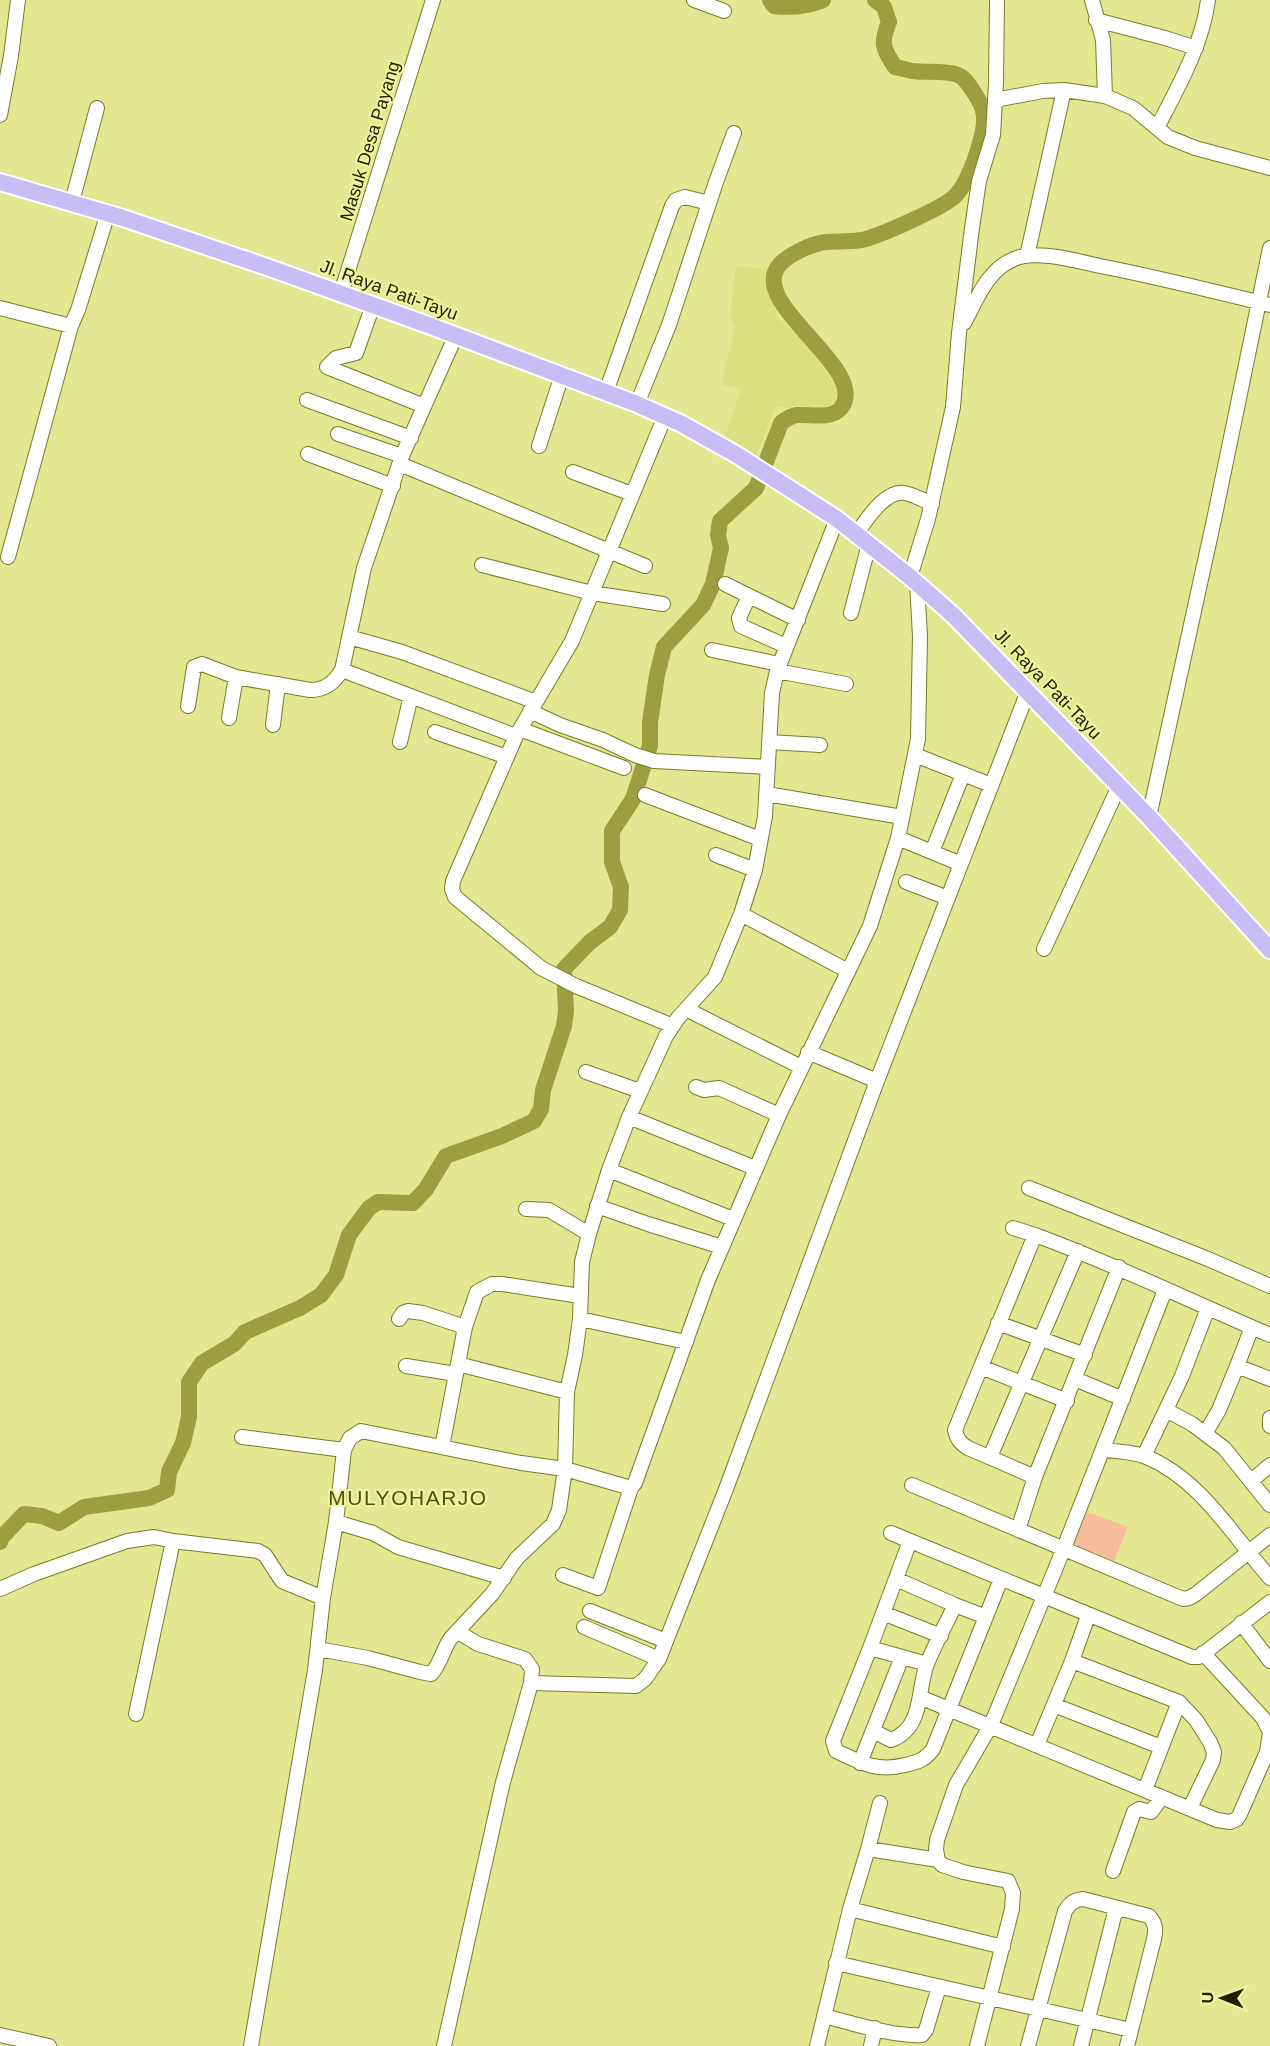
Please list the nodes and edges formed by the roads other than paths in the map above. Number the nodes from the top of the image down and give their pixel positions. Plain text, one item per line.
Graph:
1 (18, 0) edge
2 (433, 0) edge
3 (694, 0) edge
4 (997, 0) edge
5 (1092, 0) edge
6 (1208, 0) edge
7 (724, 11) dead end
8 (1096, 20) junction
9 (1196, 48) junction
10 (3, 79) edge
11 (1064, 90) junction
12 (1105, 96) junction
13 (995, 100) junction
14 (97, 108) dead end
15 (0, 115) edge
16 (1157, 128) junction
17 (734, 134) dead end
18 (1270, 168) edge
19 (0, 183) edge
20 (72, 202) junction
21 (709, 203) junction
22 (108, 213) junction
23 (1270, 248) edge
24 (1028, 256) junction
25 (341, 293) junction
26 (373, 304) junction
27 (1264, 304) edge
28 (0, 308) edge
29 (71, 326) junction
30 (959, 333) junction
31 (456, 335) junction
32 (562, 375) junction
33 (606, 392) junction
34 (307, 400) dead end
35 (637, 404) junction
36 (424, 406) junction
37 (665, 416) junction
38 (338, 434) dead end
39 (411, 438) junction
40 (539, 446) dead end
41 (308, 454) dead end
42 (401, 460) junction
43 (573, 472) dead end
44 (393, 486) junction
45 (632, 494) junction
46 (932, 504) junction
47 (837, 519) junction
48 (862, 539) junction
49 (608, 552) junction
50 (8, 557) dead end
51 (482, 565) dead end
52 (645, 566) dead end
53 (913, 580) junction
54 (725, 584) dead end
55 (592, 593) junction
56 (749, 596) junction
57 (663, 604) dead end
58 (851, 613) dead end
59 (798, 620) junction
60 (349, 637) junction
61 (786, 646) junction
62 (712, 650) dead end
63 (778, 667) junction
64 (342, 670) junction
65 (236, 677) junction
66 (278, 684) junction
67 (846, 684) dead end
68 (1028, 691) junction
69 (411, 696) junction
70 (188, 706) dead end
71 (533, 707) junction
72 (229, 718) dead end
73 (273, 725) dead end
74 (435, 732) dead end
75 (518, 732) junction
76 (400, 742) dead end
77 (769, 742) junction
78 (820, 746) dead end
79 (915, 755) junction
80 (507, 757) junction
81 (768, 767) junction
82 (624, 768) dead end
83 (963, 774) junction
84 (991, 785) junction
85 (1119, 786) junction
86 (767, 794) junction
87 (645, 795) dead end
88 (1149, 817) junction
89 (902, 818) junction
90 (898, 838) junction
91 (760, 839) junction
92 (932, 852) junction
93 (716, 855) dead end
94 (961, 864) junction
95 (755, 870) junction
96 (906, 882) dead end
97 (948, 898) junction
98 (741, 914) junction
99 (1044, 949) dead end
100 (1270, 951) edge
101 (848, 971) junction
102 (686, 1009) junction
103 (673, 1026) junction
104 (808, 1052) junction
105 (801, 1067) junction
106 (586, 1072) dead end
107 (877, 1081) junction
108 (696, 1087) dead end
109 (640, 1092) junction
110 (779, 1115) junction
111 (629, 1117) junction
112 (755, 1168) junction
113 (609, 1170) junction
114 (1029, 1188) dead end
115 (597, 1206) junction
116 (526, 1209) dead end
117 (733, 1219) junction
118 (1013, 1228) dead end
119 (589, 1234) junction
120 (1035, 1236) junction
121 (722, 1247) junction
122 (1078, 1251) junction
123 (1119, 1267) junction
124 (1270, 1286) edge
125 (1165, 1290) junction
126 (580, 1296) junction
127 (1208, 1308) junction
128 (399, 1319) dead end
129 (580, 1319) junction
130 (998, 1323) junction
131 (465, 1327) junction
132 (1252, 1327) junction
133 (1270, 1335) edge
134 (1041, 1339) junction
135 (686, 1342) junction
136 (1085, 1355) junction
137 (406, 1366) dead end
138 (1237, 1366) junction
139 (981, 1367) junction
140 (457, 1369) junction
141 (1075, 1379) junction
142 (1270, 1379) edge
143 (1022, 1384) junction
144 (567, 1392) junction
145 (1123, 1399) junction
146 (1067, 1401) junction
147 (1166, 1410) junction
148 (1270, 1418) edge
149 (1270, 1426) edge
150 (1206, 1432) junction
151 (242, 1437) dead end
152 (442, 1447) junction
153 (344, 1450) junction
154 (1103, 1450) junction
155 (1144, 1456) junction
156 (990, 1458) junction
157 (1270, 1465) edge
158 (566, 1469) junction
159 (1035, 1477) junction
160 (1251, 1481) junction
161 (912, 1485) dead end
162 (631, 1488) junction
163 (1270, 1505) edge
164 (336, 1522) junction
165 (1018, 1530) junction
166 (891, 1533) dead end
167 (1270, 1535) edge
168 (173, 1541) junction
169 (910, 1541) junction
170 (1064, 1548) junction
171 (1247, 1553) junction
172 (562, 1575) dead end
173 (504, 1578) junction
174 (1270, 1578) edge
175 (896, 1579) junction
176 (1001, 1579) junction
177 (598, 1588) junction
178 (0, 1589) edge
179 (1043, 1597) junction
180 (323, 1598) junction
181 (1270, 1602) edge
182 (956, 1605) junction
183 (590, 1611) junction
184 (883, 1613) junction
185 (1088, 1616) junction
186 (986, 1617) junction
187 (1241, 1623) junction
188 (458, 1632) junction
189 (941, 1636) junction
190 (666, 1641) junction
191 (870, 1648) junction
192 (318, 1649) junction
193 (1203, 1653) junction
194 (902, 1657) junction
195 (659, 1659) junction
196 (1072, 1661) junction
197 (1270, 1661) edge
198 (927, 1664) junction
199 (531, 1683) junction
200 (922, 1698) junction
201 (1179, 1702) junction
202 (1053, 1706) junction
203 (948, 1710) junction
204 (136, 1714) dead end
205 (991, 1725) junction
206 (873, 1731) junction
207 (1037, 1745) junction
208 (1161, 1747) junction
209 (860, 1763) junction
210 (1145, 1790) junction
211 (1162, 1797) junction
212 (880, 1803) dead end
213 (1190, 1808) junction
214 (868, 1849) junction
215 (938, 1860) junction
216 (1113, 1871) dead end
217 (1116, 1908) junction
218 (850, 1909) junction
219 (1003, 1947) junction
220 (836, 1963) junction
221 (939, 1988) junction
222 (990, 1999) junction
223 (1038, 2010) junction
224 (825, 2016) junction
225 (1086, 2021) junction
226 (875, 2028) junction
227 (1131, 2030) junction
228 (0, 2035) edge
229 (921, 2041) edge
230 (50, 2046) edge
231 (251, 2046) edge
232 (444, 2046) edge
233 (817, 2046) edge
234 (871, 2046) edge
235 (977, 2046) edge
236 (1028, 2046) edge
237 (1081, 2046) edge
238 (1127, 2046) edge

1 - 10 street
2 - 25 street, Masuk Desa Payang
3 - 7 street
4 - 13 street
5 - 8 street
6 - 9 street
8 - 9 street
8 - 12 street
9 - 16 street
10 - 15 street
11 - 12 street
11 - 13 street
11 - 24 street
12 - 16 street
13 - 30 street
14 - 20 street
16 - 18 street
17 - 21 street
19 - 20 main road, Jl. Raya Pati-Tayu
20 - 22 main road, Jl. Raya Pati-Tayu
21 - 33 street
21 - 35 street
22 - 25 main road, Jl. Raya Pati-Tayu
22 - 29 street
23 - 27 street
24 - 27 street
24 - 30 street
25 - 26 main road, Jl. Raya Pati-Tayu
26 - 31 main road, Jl. Raya Pati-Tayu
26 - 36 street
27 - 88 street
28 - 29 street
29 - 50 street
30 - 46 street
31 - 32 main road, Jl. Raya Pati-Tayu
31 - 36 street
32 - 33 main road, Jl. Raya Pati-Tayu
32 - 40 street
33 - 35 main road, Jl. Raya Pati-Tayu
34 - 39 street
35 - 37 main road, Jl. Raya Pati-Tayu
36 - 39 street
37 - 45 street
37 - 47 main road, Jl. Raya Pati-Tayu
38 - 42 street
39 - 42 street
41 - 44 street
42 - 44 street
42 - 49 street
43 - 45 street
44 - 60 street
45 - 49 street
46 - 48 street
46 - 53 street
47 - 48 main road, Jl. Raya Pati-Tayu
47 - 59 street
48 - 53 main road, Jl. Raya Pati-Tayu
48 - 58 street
49 - 52 street
49 - 55 street
51 - 55 street
53 - 68 main road, Jl. Raya Pati-Tayu
53 - 79 street
54 - 56 street
55 - 57 street
55 - 71 street
56 - 59 street
56 - 61 street
59 - 61 street
60 - 64 street
60 - 71 street
61 - 63 street
62 - 63 street
63 - 67 street
63 - 77 street
64 - 66 street
64 - 69 street
65 - 66 street
65 - 70 street
65 - 72 street
66 - 73 street
68 - 84 street
68 - 85 main road, Jl. Raya Pati-Tayu
69 - 75 street
69 - 76 street
71 - 75 street
71 - 81 street
74 - 80 street
75 - 80 street
75 - 82 street
77 - 78 street
77 - 81 street
79 - 83 street
79 - 89 street
80 - 103 street
81 - 86 street
83 - 84 street
83 - 92 street
84 - 94 street
85 - 88 main road, Jl. Raya Pati-Tayu
85 - 99 street
86 - 89 street
86 - 91 street
87 - 91 street
88 - 100 main road, Jl. Raya Pati-Tayu
89 - 90 street
90 - 92 street
90 - 101 street
91 - 95 street
92 - 94 street
93 - 95 street
94 - 97 street
95 - 98 street
96 - 97 street
97 - 107 street
98 - 101 street
98 - 102 street
101 - 104 street
102 - 103 street
102 - 105 street
103 - 109 street
104 - 105 street
104 - 107 street
105 - 110 street
106 - 109 street
107 - 190 street
108 - 110 street
109 - 111 street
110 - 112 street
111 - 112 street
111 - 113 street
112 - 117 street
113 - 115 street
113 - 117 street
114 - 124 street
115 - 119 street
115 - 121 street
116 - 119 street
117 - 121 street
118 - 120 street
119 - 126 street
120 - 122 street
120 - 130 street
121 - 135 street
122 - 123 street
122 - 134 street
123 - 125 street
123 - 136 street
125 - 127 street
125 - 145 street
126 - 129 street
126 - 131 street
127 - 132 street
127 - 147 street
128 - 131 street
129 - 135 street
129 - 144 street
130 - 134 street
130 - 139 street
131 - 140 street
132 - 133 street
132 - 138 street
134 - 136 street
134 - 143 street
135 - 162 street
136 - 141 street
137 - 140 street
138 - 142 street
138 - 150 street
139 - 143 street
139 - 156 street
140 - 144 street
140 - 152 street
141 - 145 street
141 - 146 street
143 - 146 street
143 - 156 street
144 - 158 street
145 - 154 street
146 - 159 street
147 - 150 street
147 - 155 street
148 - 149 street
150 - 160 street
151 - 153 street
152 - 153 street
152 - 158 street
153 - 164 street
154 - 155 street
154 - 170 street
155 - 171 street
156 - 159 street
157 - 160 street
158 - 162 street
158 - 173 street
159 - 165 street
160 - 163 street
161 - 165 street
162 - 177 street
164 - 173 street
164 - 180 street
165 - 170 street
166 - 169 street
167 - 171 street
168 - 178 street
168 - 180 street
168 - 204 street
169 - 175 street
169 - 176 street
170 - 171 street
170 - 179 street
171 - 174 street
172 - 177 street
173 - 188 street
175 - 182 street
175 - 184 street
176 - 179 street
176 - 186 street
177 - 183 street
179 - 185 street
179 - 205 street
180 - 192 street
181 - 187 street
182 - 186 street
182 - 189 street
183 - 190 street
183 - 195 street
184 - 189 street
184 - 191 street
185 - 193 street
185 - 196 street
186 - 203 street
187 - 193 street
187 - 197 street
188 - 192 street
188 - 199 street
189 - 198 street
190 - 195 street
191 - 194 street
191 - 209 street
192 - 231 street
193 - 213 street
194 - 198 street
194 - 206 street
195 - 199 street
196 - 201 street
196 - 202 street
198 - 200 street
199 - 232 street
200 - 203 street
200 - 206 street
201 - 208 street
201 - 213 street
202 - 207 street
202 - 208 street
203 - 205 street
203 - 209 street
205 - 207 street
205 - 215 street
206 - 209 street
207 - 210 street
208 - 210 street
210 - 211 street
211 - 213 street
211 - 216 street
212 - 214 street
214 - 215 street
214 - 218 street
215 - 219 street
217 - 223 street
217 - 225 street
217 - 227 street
218 - 219 street
218 - 220 street
219 - 222 street
220 - 221 street
220 - 224 street
221 - 222 street
221 - 229 street
222 - 223 street
222 - 235 street
223 - 225 street
223 - 236 street
224 - 226 street
224 - 233 street
225 - 227 street
225 - 237 street
226 - 229 street
226 - 234 street
227 - 238 street
228 - 230 street

